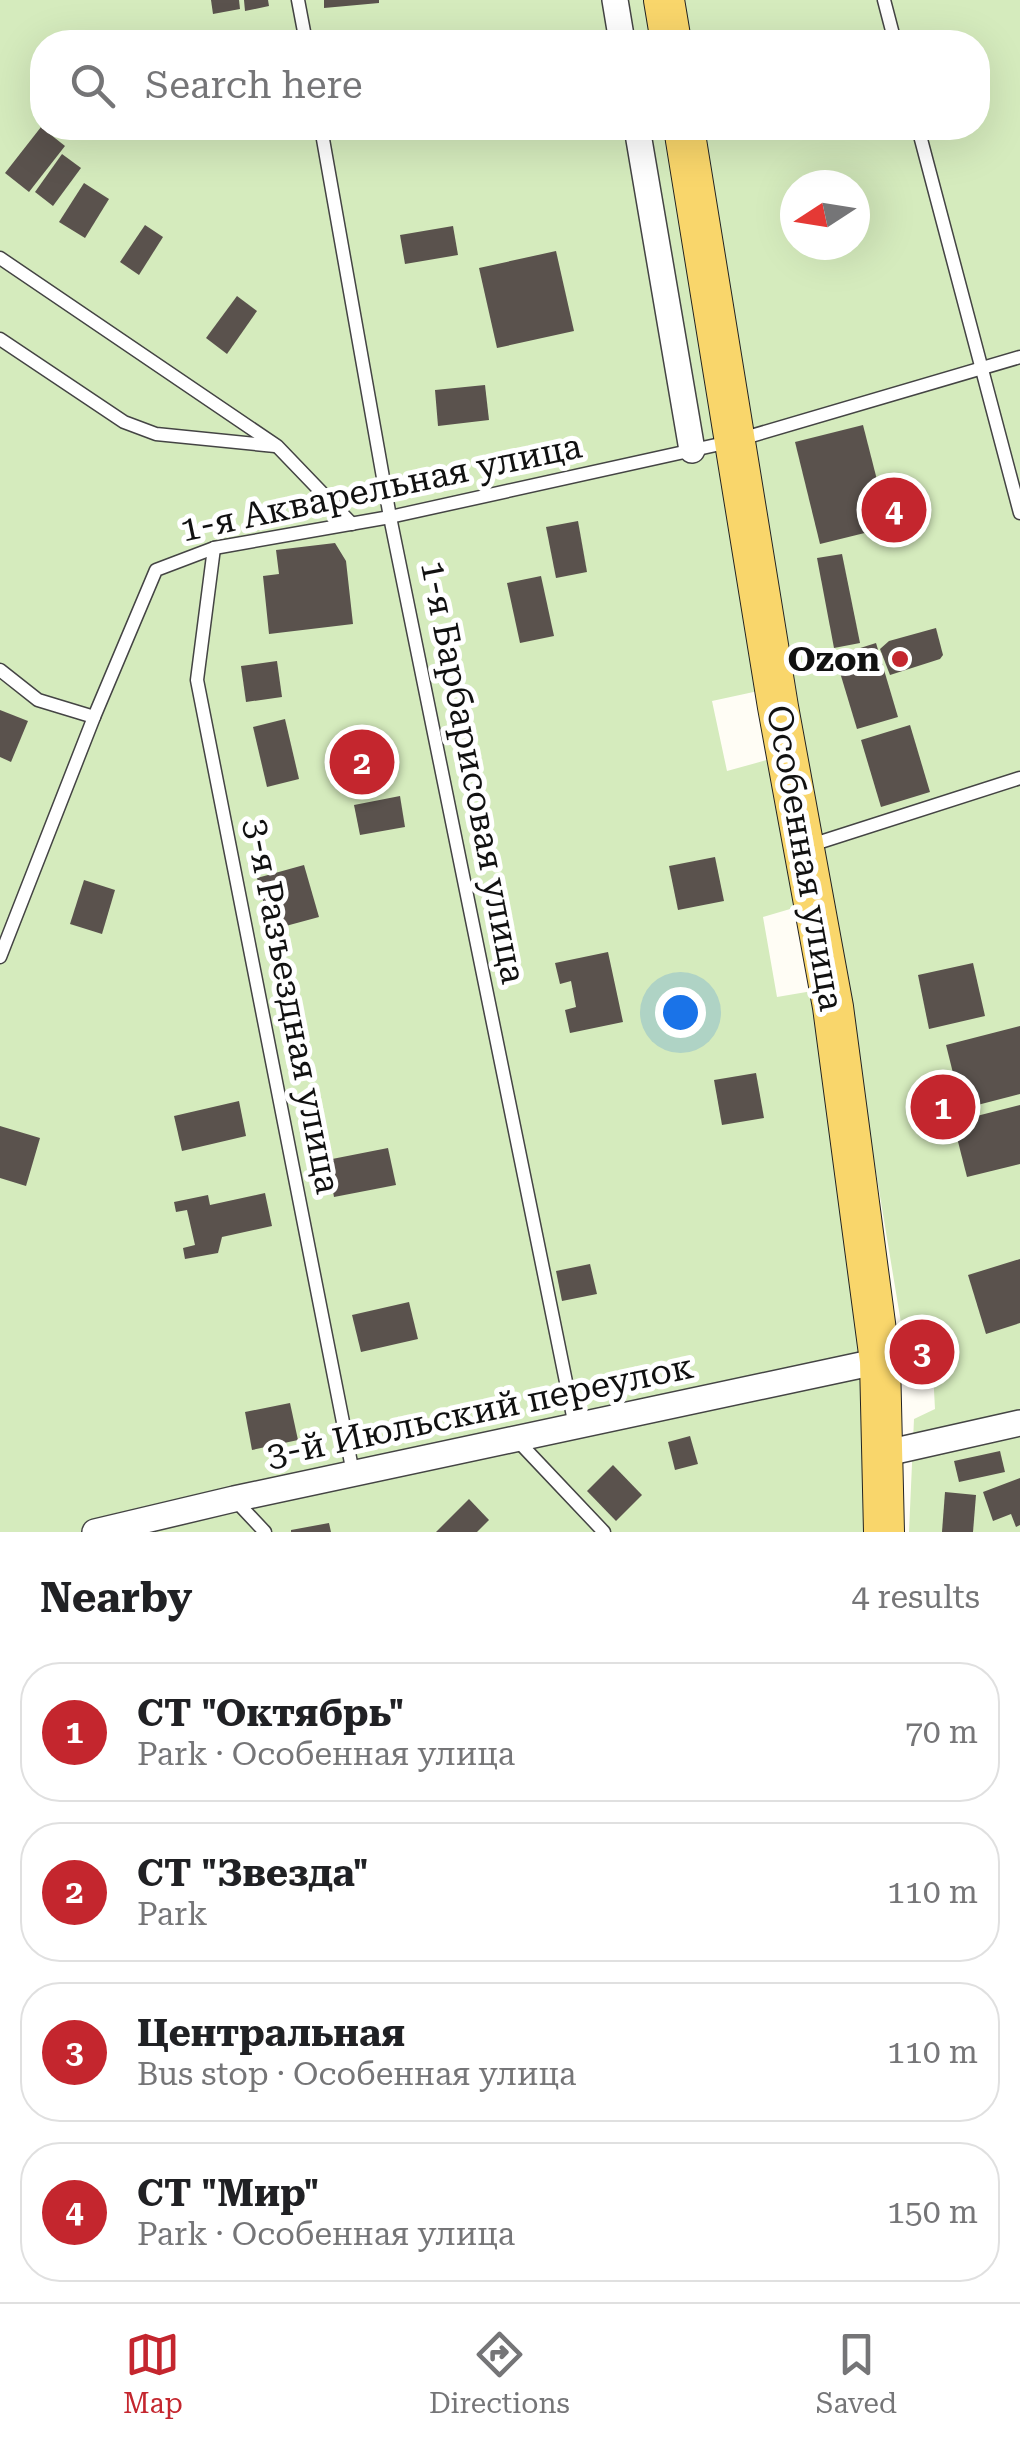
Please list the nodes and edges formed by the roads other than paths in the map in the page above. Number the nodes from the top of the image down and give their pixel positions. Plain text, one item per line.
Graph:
1 (298, 0) edge
2 (615, 0) edge
3 (664, 0) edge
4 (884, 0) edge
5 (304, 30) edge
6 (620, 30) edge
7 (669, 30) edge
8 (892, 30) edge
9 (323, 140) edge
10 (639, 140) edge
11 (686, 140) edge
12 (921, 140) edge
13 (0, 258) edge
14 (0, 339) edge
15 (1020, 357) edge
16 (981, 370) junction
17 (734, 441) junction
18 (278, 446) junction
19 (692, 450) junction
20 (1020, 514) edge
21 (390, 517) junction
22 (352, 524) junction
23 (214, 548) junction
24 (0, 670) edge
25 (94, 717) junction
26 (1020, 778) edge
27 (804, 848) junction
28 (1, 951) edge
29 (880, 1361) junction
30 (1020, 1423) edge
31 (574, 1426) junction
32 (515, 1439) junction
33 (882, 1454) junction
34 (353, 1473) junction
35 (234, 1498) junction
36 (94, 1532) edge
37 (265, 1532) edge
38 (604, 1532) edge
39 (884, 1532) edge

1 - 5 lane
2 - 6 street
3 - 7 main road
4 - 8 lane
9 - 21 lane, 1-я Барбарисовая улица
10 - 19 street
11 - 17 main road, Особенная улица
12 - 16 lane
13 - 18 lane
14 - 18 lane
15 - 16 lane, 1-я Акварельная улица
16 - 17 lane, 1-я Акварельная улица
16 - 20 lane
17 - 19 lane, 1-я Акварельная улица
17 - 27 main road, Особенная улица
18 - 22 lane
19 - 21 lane, 1-я Акварельная улица
21 - 22 lane, 1-я Акварельная улица
21 - 31 lane, 1-я Барбарисовая улица
22 - 23 lane, 1-я Акварельная улица
23 - 25 lane, 1-я Акварельная улица
23 - 34 lane, 3-я Разъездная улица
24 - 25 lane
25 - 28 lane, 1-я Акварельная улица
26 - 27 lane
27 - 29 main road, Особенная улица
29 - 31 street, 3-й Июльский переулок
29 - 33 main road, Особенная улица
30 - 33 street
31 - 32 street, 3-й Июльский переулок
32 - 34 street, 3-й Июльский переулок
32 - 38 lane
33 - 39 main road, Особенная улица
34 - 35 street, 3-й Июльский переулок
35 - 36 street, 3-й Июльский переулок
35 - 37 lane

